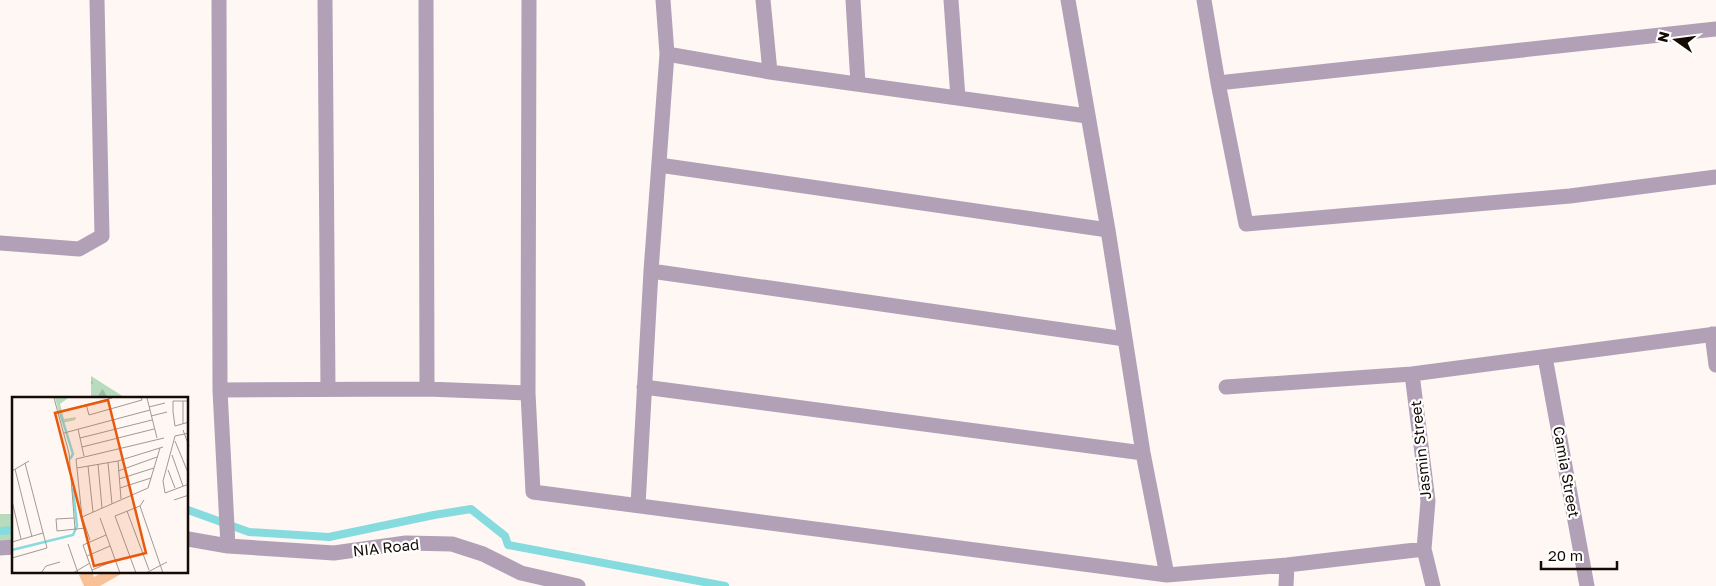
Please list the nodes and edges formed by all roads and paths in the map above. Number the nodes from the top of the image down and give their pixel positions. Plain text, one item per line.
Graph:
1 (98, 0) edge
2 (219, 0) edge
3 (325, 0) edge
4 (426, 0) edge
5 (529, 0) edge
6 (663, 0) edge
7 (764, 0) edge
8 (853, 0) edge
9 (952, 0) edge
10 (1068, 0) edge
11 (1204, 0) edge
12 (1716, 29) edge
13 (667, 54) junction
14 (770, 72) junction
15 (1218, 83) junction
16 (858, 84) junction
17 (958, 98) junction
18 (1087, 116) junction
19 (659, 165) junction
20 (1716, 177) edge
21 (1108, 230) junction
22 (0, 243) edge
23 (651, 271) junction
24 (1714, 334) edge
25 (1125, 339) junction
26 (1545, 357) junction
27 (1716, 365) edge
28 (1412, 374) junction
29 (644, 387) junction
30 (1226, 387) dead end
31 (427, 389) junction
32 (220, 390) junction
33 (328, 390) junction
34 (528, 393) junction
35 (1143, 453) junction
36 (638, 505) junction
37 (228, 534) junction
38 (189, 539) edge
39 (1424, 549) junction
40 (1287, 565) junction
41 (1167, 575) junction
42 (578, 586) edge
43 (1286, 586) edge
44 (1433, 586) edge
45 (1587, 586) edge

1 - 22 street
2 - 32 street
3 - 33 street
4 - 31 street
5 - 34 street
6 - 13 street
7 - 14 street
8 - 16 street
9 - 17 street
10 - 18 street
11 - 15 street
12 - 15 street
13 - 14 street
13 - 19 street
14 - 16 street
15 - 20 street
16 - 17 street
17 - 18 street
18 - 21 street
19 - 21 street
19 - 23 street
21 - 25 street
23 - 25 street
23 - 29 street
24 - 26 street
24 - 27 street
25 - 35 street
26 - 28 street
26 - 45 street, Camia Street
28 - 30 street
28 - 39 street, Jasmin Street
29 - 35 street
29 - 36 street
31 - 33 street
31 - 34 street
32 - 33 street
32 - 37 street
34 - 36 street
35 - 41 street
36 - 41 street
37 - 38 street, NIA Road
37 - 42 street, NIA Road
39 - 40 street
39 - 44 street, Jasmin Street
40 - 41 street
40 - 43 street

